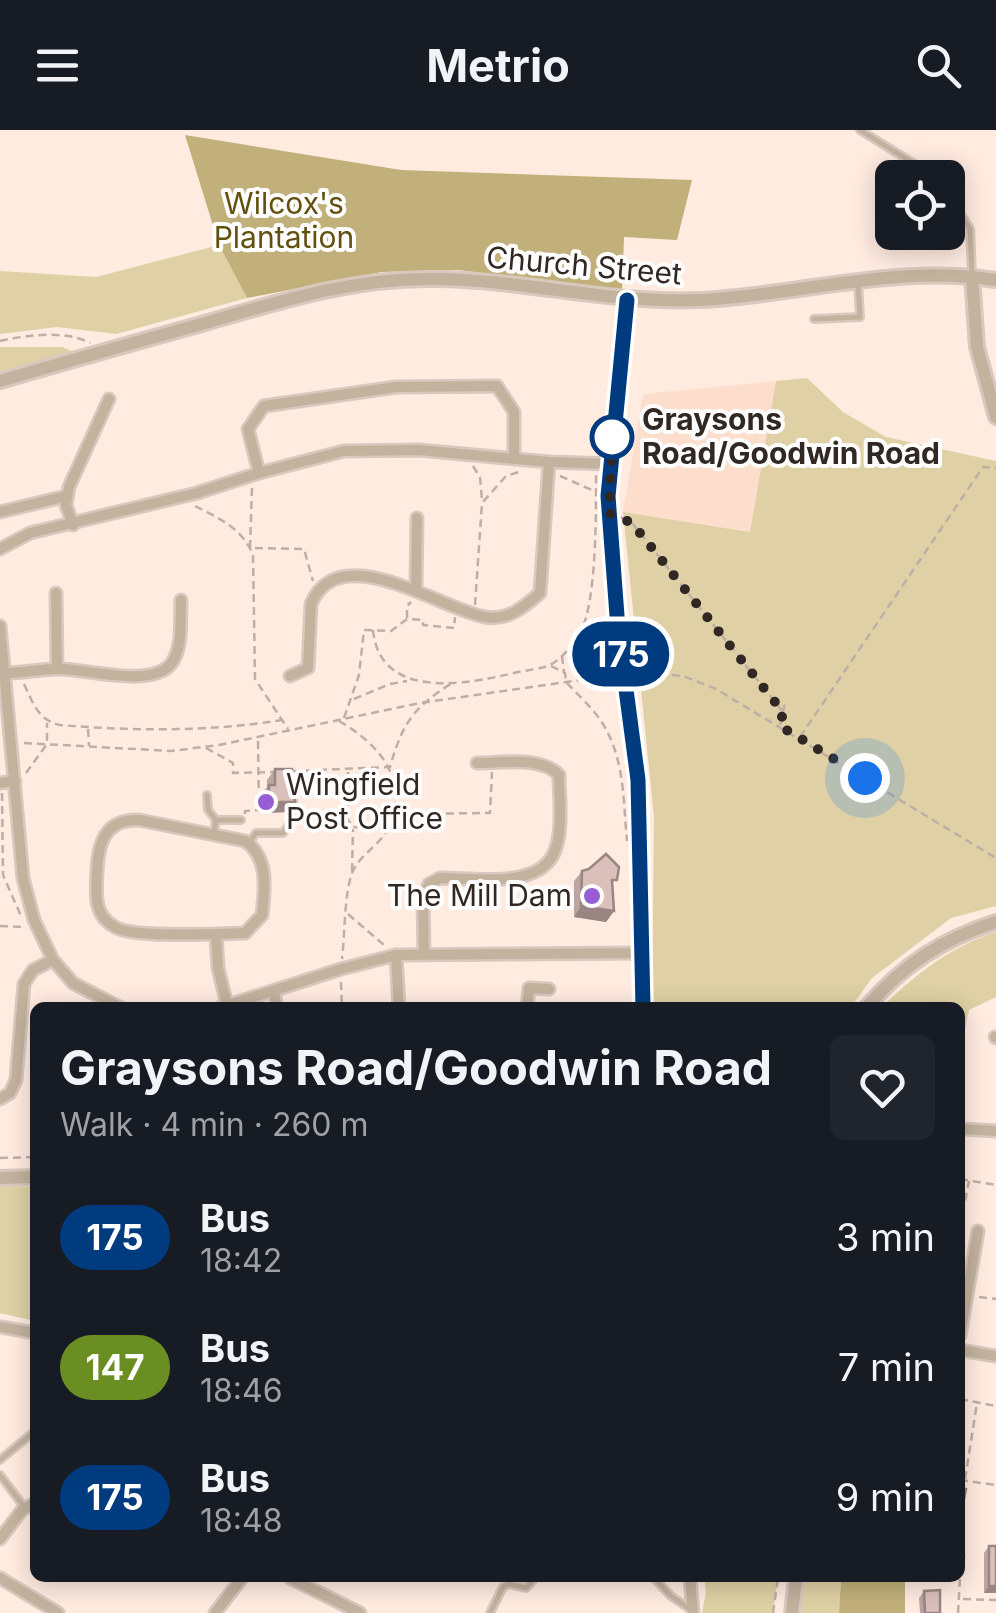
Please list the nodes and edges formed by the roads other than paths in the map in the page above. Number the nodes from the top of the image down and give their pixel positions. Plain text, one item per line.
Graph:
1 (860, 130) edge
2 (908, 160) edge
3 (965, 222) edge
4 (972, 276) junction
5 (858, 279) junction
6 (996, 280) edge
7 (627, 300) junction
8 (814, 319) dead end
9 (0, 381) edge
10 (110, 399) dead end
11 (996, 418) edge
12 (514, 459) junction
13 (610, 464) junction
14 (549, 466) junction
15 (256, 474) junction
16 (67, 496) junction
17 (0, 512) edge
18 (418, 518) dead end
19 (72, 525) junction
20 (0, 549) edge
21 (416, 589) junction
22 (56, 593) dead end
23 (181, 600) dead end
24 (0, 626) edge
25 (57, 668) junction
26 (7, 673) junction
27 (290, 676) dead end
28 (477, 764) dead end
29 (16, 781) junction
30 (0, 783) edge
31 (208, 795) dead end
32 (293, 798) edge
33 (216, 820) junction
34 (240, 820) dead end
35 (214, 833) junction
36 (247, 842) junction
37 (996, 922) edge
38 (216, 934) junction
39 (644, 953) junction
40 (424, 954) junction
41 (396, 956) junction
42 (53, 960) junction
43 (549, 990) dead end
44 (274, 992) junction
45 (110, 1002) edge
46 (222, 1002) edge
47 (238, 1002) edge
48 (275, 1002) edge
49 (400, 1002) edge
50 (527, 1002) edge
51 (643, 1002) edge
52 (872, 1002) edge
53 (0, 1098) edge
54 (965, 1129) edge
55 (996, 1131) edge
56 (30, 1177) edge
57 (0, 1178) edge
58 (978, 1231) dead end
59 (965, 1311) edge
60 (0, 1327) edge
61 (30, 1332) edge
62 (965, 1351) edge
63 (996, 1356) edge
64 (30, 1435) edge
65 (0, 1460) edge
66 (0, 1475) edge
67 (30, 1505) edge
68 (0, 1539) edge
69 (0, 1578) edge
70 (239, 1582) edge
71 (298, 1582) edge
72 (532, 1582) edge
73 (658, 1582) edge
74 (690, 1582) edge
75 (796, 1582) edge
76 (693, 1612) edge
77 (58, 1613) edge
78 (215, 1613) edge
79 (360, 1613) edge
80 (490, 1613) edge
81 (792, 1613) edge

1 - 2 lane
3 - 4 lane
4 - 5 street, Church Street
4 - 6 street, Church Street
4 - 11 street
5 - 7 street, Church Street
5 - 8 lane
7 - 9 street, Church Street
7 - 13 street
10 - 16 street
12 - 14 street
12 - 15 street
12 - 15 street
13 - 14 street
13 - 39 street
14 - 21 street
15 - 19 street
16 - 17 street
16 - 19 street
18 - 21 street
19 - 20 street
21 - 27 street
22 - 25 street
23 - 25 street
24 - 26 street
25 - 26 street
26 - 29 street
28 - 40 street
29 - 30 street
29 - 42 street
31 - 33 lane
32 - 36 lane
33 - 34 lane
33 - 35 lane
35 - 36 street
35 - 38 street
36 - 38 street
37 - 52 street
38 - 46 street
39 - 40 street
39 - 51 street
40 - 41 street
41 - 44 street
41 - 49 street
42 - 45 street
42 - 53 street
43 - 50 street
44 - 47 street
44 - 48 street
54 - 55 street
56 - 57 street
58 - 59 street
60 - 61 street
62 - 63 street
64 - 65 lane
66 - 67 lane
67 - 68 street
69 - 77 street
70 - 78 street
71 - 79 street
72 - 80 lane
73 - 76 lane
74 - 76 street
75 - 81 street

